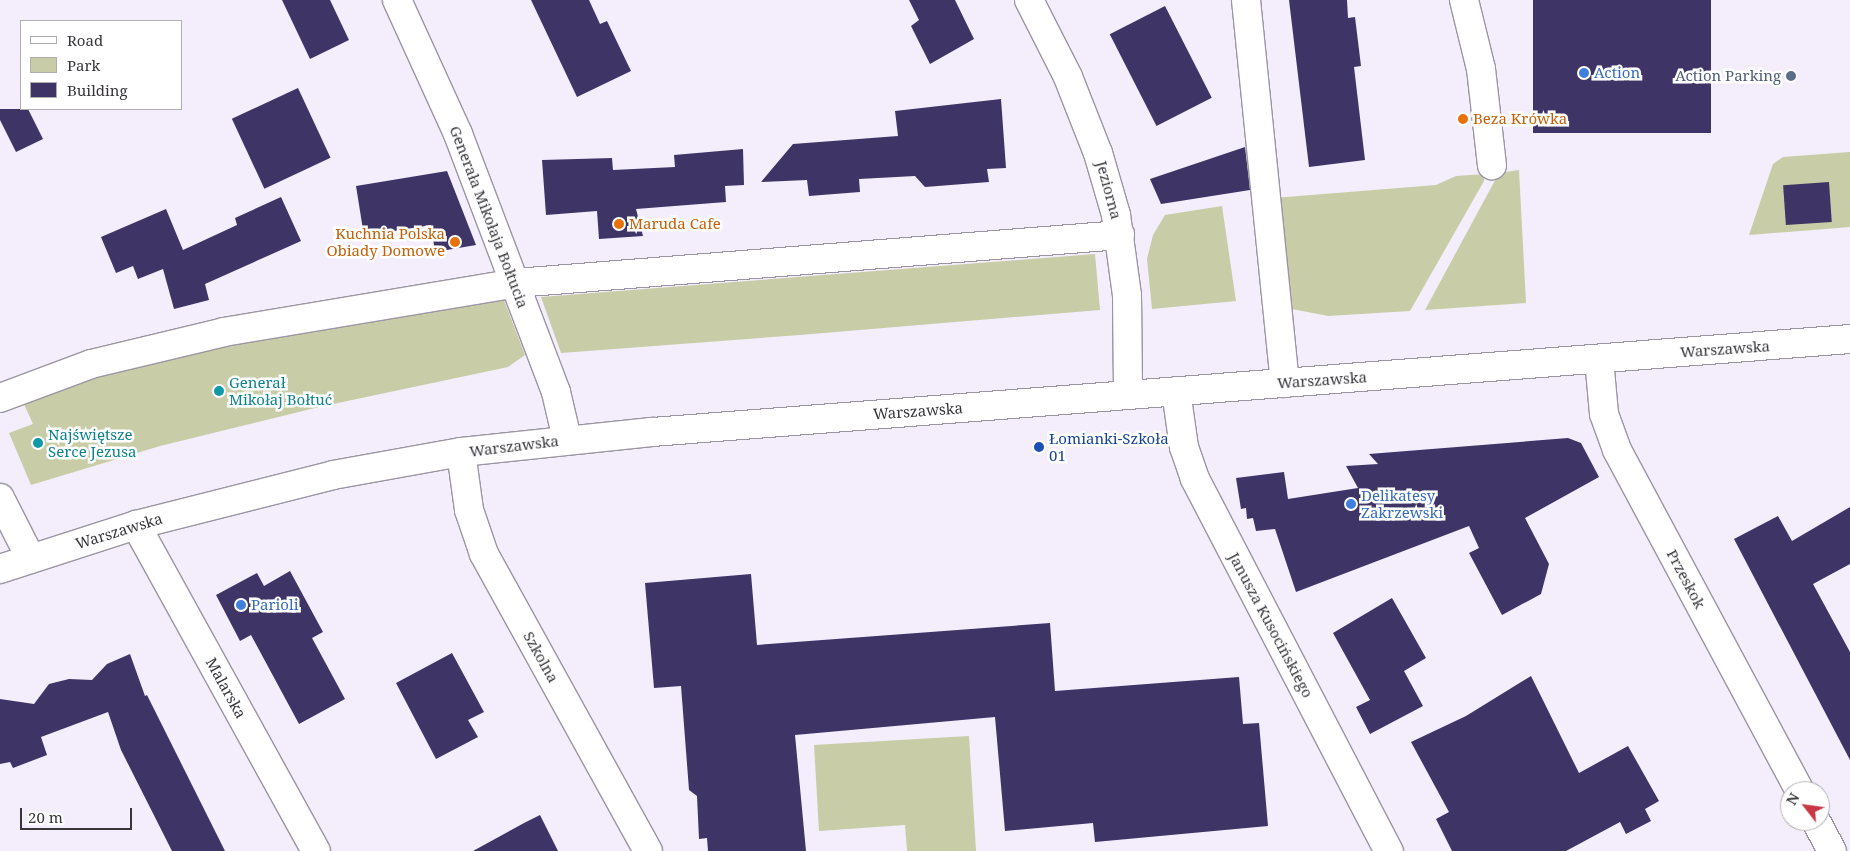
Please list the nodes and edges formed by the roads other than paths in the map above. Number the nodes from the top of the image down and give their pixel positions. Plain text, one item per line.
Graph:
1 (396, 0) edge
2 (1029, 0) edge
3 (1246, 0) edge
4 (1464, 0) edge
5 (1492, 165) dead end
6 (1120, 236) junction
7 (516, 283) junction
8 (1850, 339) edge
9 (1599, 358) junction
10 (1284, 383) junction
11 (1176, 391) junction
12 (1128, 395) junction
13 (0, 398) edge
14 (567, 439) junction
15 (461, 452) junction
16 (0, 498) edge
17 (136, 525) junction
18 (31, 558) junction
19 (0, 569) edge
20 (1795, 781) edge
21 (1821, 831) edge
22 (316, 851) edge
23 (648, 851) edge
24 (1389, 851) edge
25 (1832, 851) edge

1 - 7 street, Generała Mikołaja Bołtucia
2 - 6 street, Jeziorna
3 - 10 street
4 - 5 street
6 - 7 street
6 - 12 street, Jeziorna
7 - 13 street
7 - 14 street, Generała Mikołaja Bołtucia
8 - 9 street, Warszawska
9 - 10 street, Warszawska
9 - 20 street, Przeskok
10 - 11 street, Warszawska
11 - 12 street, Warszawska
11 - 24 street, Janusza Kusocińskiego
12 - 14 street, Warszawska
14 - 15 street, Warszawska
15 - 17 street, Warszawska
15 - 23 street, Szkolna
16 - 18 street
17 - 18 street, Warszawska
17 - 22 street, Malarska
18 - 19 street, Warszawska
21 - 25 street

